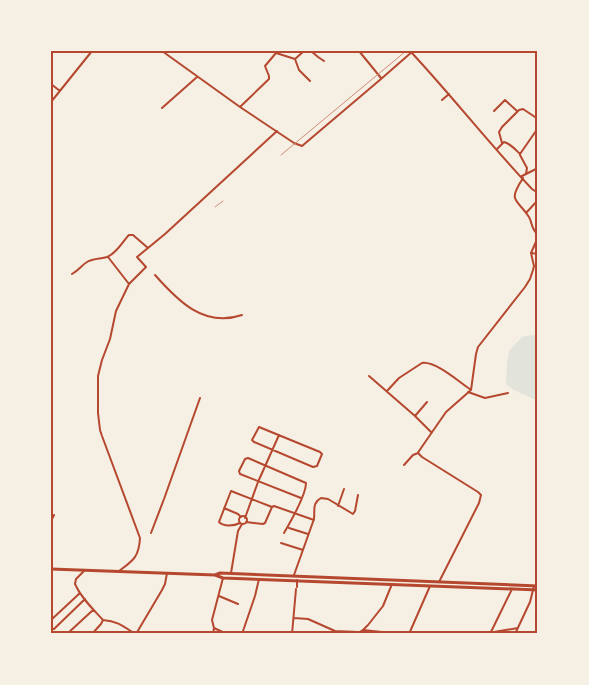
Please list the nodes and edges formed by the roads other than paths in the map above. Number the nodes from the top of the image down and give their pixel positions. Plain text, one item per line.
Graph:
1 (92, 51) edge
2 (162, 51) edge
3 (304, 51) edge
4 (311, 51) edge
5 (359, 51) edge
6 (275, 52) edge
7 (412, 52) edge
8 (295, 59) junction
9 (324, 61) dead end
10 (197, 77) junction
11 (381, 79) junction
12 (310, 81) dead end
13 (51, 84) edge
14 (60, 91) junction
15 (448, 94) junction
16 (442, 100) dead end
17 (51, 102) edge
18 (240, 107) junction
19 (162, 108) dead end
20 (494, 111) dead end
21 (517, 111) junction
22 (538, 119) edge
23 (538, 128) edge
24 (276, 132) junction
25 (502, 144) junction
26 (497, 149) junction
27 (520, 154) junction
28 (538, 168) edge
29 (526, 174) junction
30 (522, 177) junction
31 (538, 193) edge
32 (538, 200) edge
33 (526, 213) junction
34 (538, 236) edge
35 (148, 248) junction
36 (532, 253) junction
37 (538, 254) edge
38 (108, 257) junction
39 (72, 274) dead end
40 (155, 275) dead end
41 (129, 284) junction
42 (242, 314) dead end
43 (369, 376) dead end
44 (471, 390) junction
45 (387, 392) junction
46 (468, 392) junction
47 (508, 393) dead end
48 (200, 398) dead end
49 (428, 402) dead end
50 (415, 416) junction
51 (431, 432) junction
52 (279, 435) junction
53 (272, 450) junction
54 (418, 453) junction
55 (266, 465) junction
56 (404, 465) dead end
57 (258, 482) junction
58 (344, 489) dead end
59 (358, 495) dead end
60 (301, 498) junction
61 (251, 499) junction
62 (338, 506) junction
63 (272, 507) junction
64 (224, 508) junction
65 (294, 513) junction
66 (54, 515) dead end
67 (241, 517) junction
68 (245, 518) junction
69 (314, 520) junction
70 (51, 521) edge
71 (246, 522) junction
72 (241, 524) junction
73 (289, 528) dead end
74 (284, 532) dead end
75 (151, 533) dead end
76 (309, 535) junction
77 (281, 543) dead end
78 (303, 550) junction
79 (51, 569) edge
80 (85, 570) junction
81 (118, 571) junction
82 (167, 573) junction
83 (231, 574) junction
84 (215, 575) junction
85 (294, 576) junction
86 (223, 578) junction
87 (259, 578) junction
88 (297, 580) junction
89 (439, 582) junction
90 (392, 584) junction
91 (430, 585) junction
92 (536, 588) edge
93 (512, 589) junction
94 (80, 593) junction
95 (219, 596) junction
96 (85, 599) junction
97 (238, 604) dead end
98 (93, 610) junction
99 (294, 618) junction
100 (51, 620) edge
101 (103, 620) junction
102 (214, 628) junction
103 (518, 628) junction
104 (51, 629) edge
105 (363, 630) junction
106 (357, 633) edge
107 (490, 633) edge
108 (67, 634) edge
109 (92, 634) edge
110 (135, 634) edge
111 (213, 634) edge
112 (227, 634) edge
113 (242, 634) edge
114 (292, 634) edge
115 (388, 634) edge
116 (409, 634) edge
117 (482, 634) edge
118 (515, 634) edge

1 - 14 street
2 - 10 street
3 - 8 street
4 - 9 street
5 - 11 street
6 - 8 street
6 - 18 street
7 - 11 street
7 - 15 street
8 - 12 street
10 - 18 street
10 - 19 street
11 - 24 street
13 - 14 street
14 - 17 street
15 - 16 street
15 - 26 street
18 - 24 street
20 - 21 street
21 - 22 street
21 - 25 street
23 - 27 street
24 - 35 street
25 - 26 street
25 - 27 street
26 - 30 street
27 - 29 street
28 - 29 street
29 - 30 street
30 - 31 street
30 - 33 street
32 - 33 street
33 - 34 street
34 - 36 street
35 - 38 street
35 - 41 street
36 - 37 street
36 - 44 street
38 - 39 street
38 - 41 street
40 - 42 street
41 - 81 street
43 - 45 street
44 - 45 street
44 - 46 street
45 - 50 street
46 - 47 street
46 - 51 street
48 - 75 street
49 - 50 street
50 - 51 street
51 - 54 street
52 - 53 street
52 - 53 street
52 - 53 street
53 - 55 street
54 - 56 street
54 - 89 street
55 - 57 street
55 - 57 street
55 - 60 street
57 - 60 street
57 - 61 street
58 - 62 street
59 - 62 street
60 - 65 street
61 - 63 street
61 - 64 street
61 - 68 street
62 - 69 street
63 - 65 street
63 - 71 street
64 - 67 street
64 - 72 street
65 - 69 street
65 - 74 street
66 - 70 street
67 - 68 street
67 - 72 street
68 - 71 street
69 - 76 street
71 - 72 street
72 - 83 street
73 - 76 street
76 - 78 street
77 - 78 street
78 - 85 street
79 - 80 highway
80 - 81 highway
80 - 94 street
81 - 82 highway
82 - 84 highway
82 - 110 street
83 - 84 highway
83 - 85 highway
84 - 86 highway
85 - 89 highway
86 - 87 highway
86 - 95 street
87 - 88 highway
87 - 113 street
88 - 90 highway
88 - 99 street
89 - 92 highway
90 - 91 highway
90 - 105 street
91 - 93 highway
91 - 116 street
92 - 93 highway
92 - 103 street
93 - 107 street
94 - 96 street
94 - 100 street
95 - 97 street
95 - 102 street
96 - 98 street
96 - 104 street
98 - 101 street
98 - 108 street
99 - 106 street
99 - 114 street
101 - 109 street
101 - 110 street
102 - 111 street
102 - 112 street
103 - 107 street
103 - 118 street
105 - 106 street
105 - 115 street
107 - 117 street

